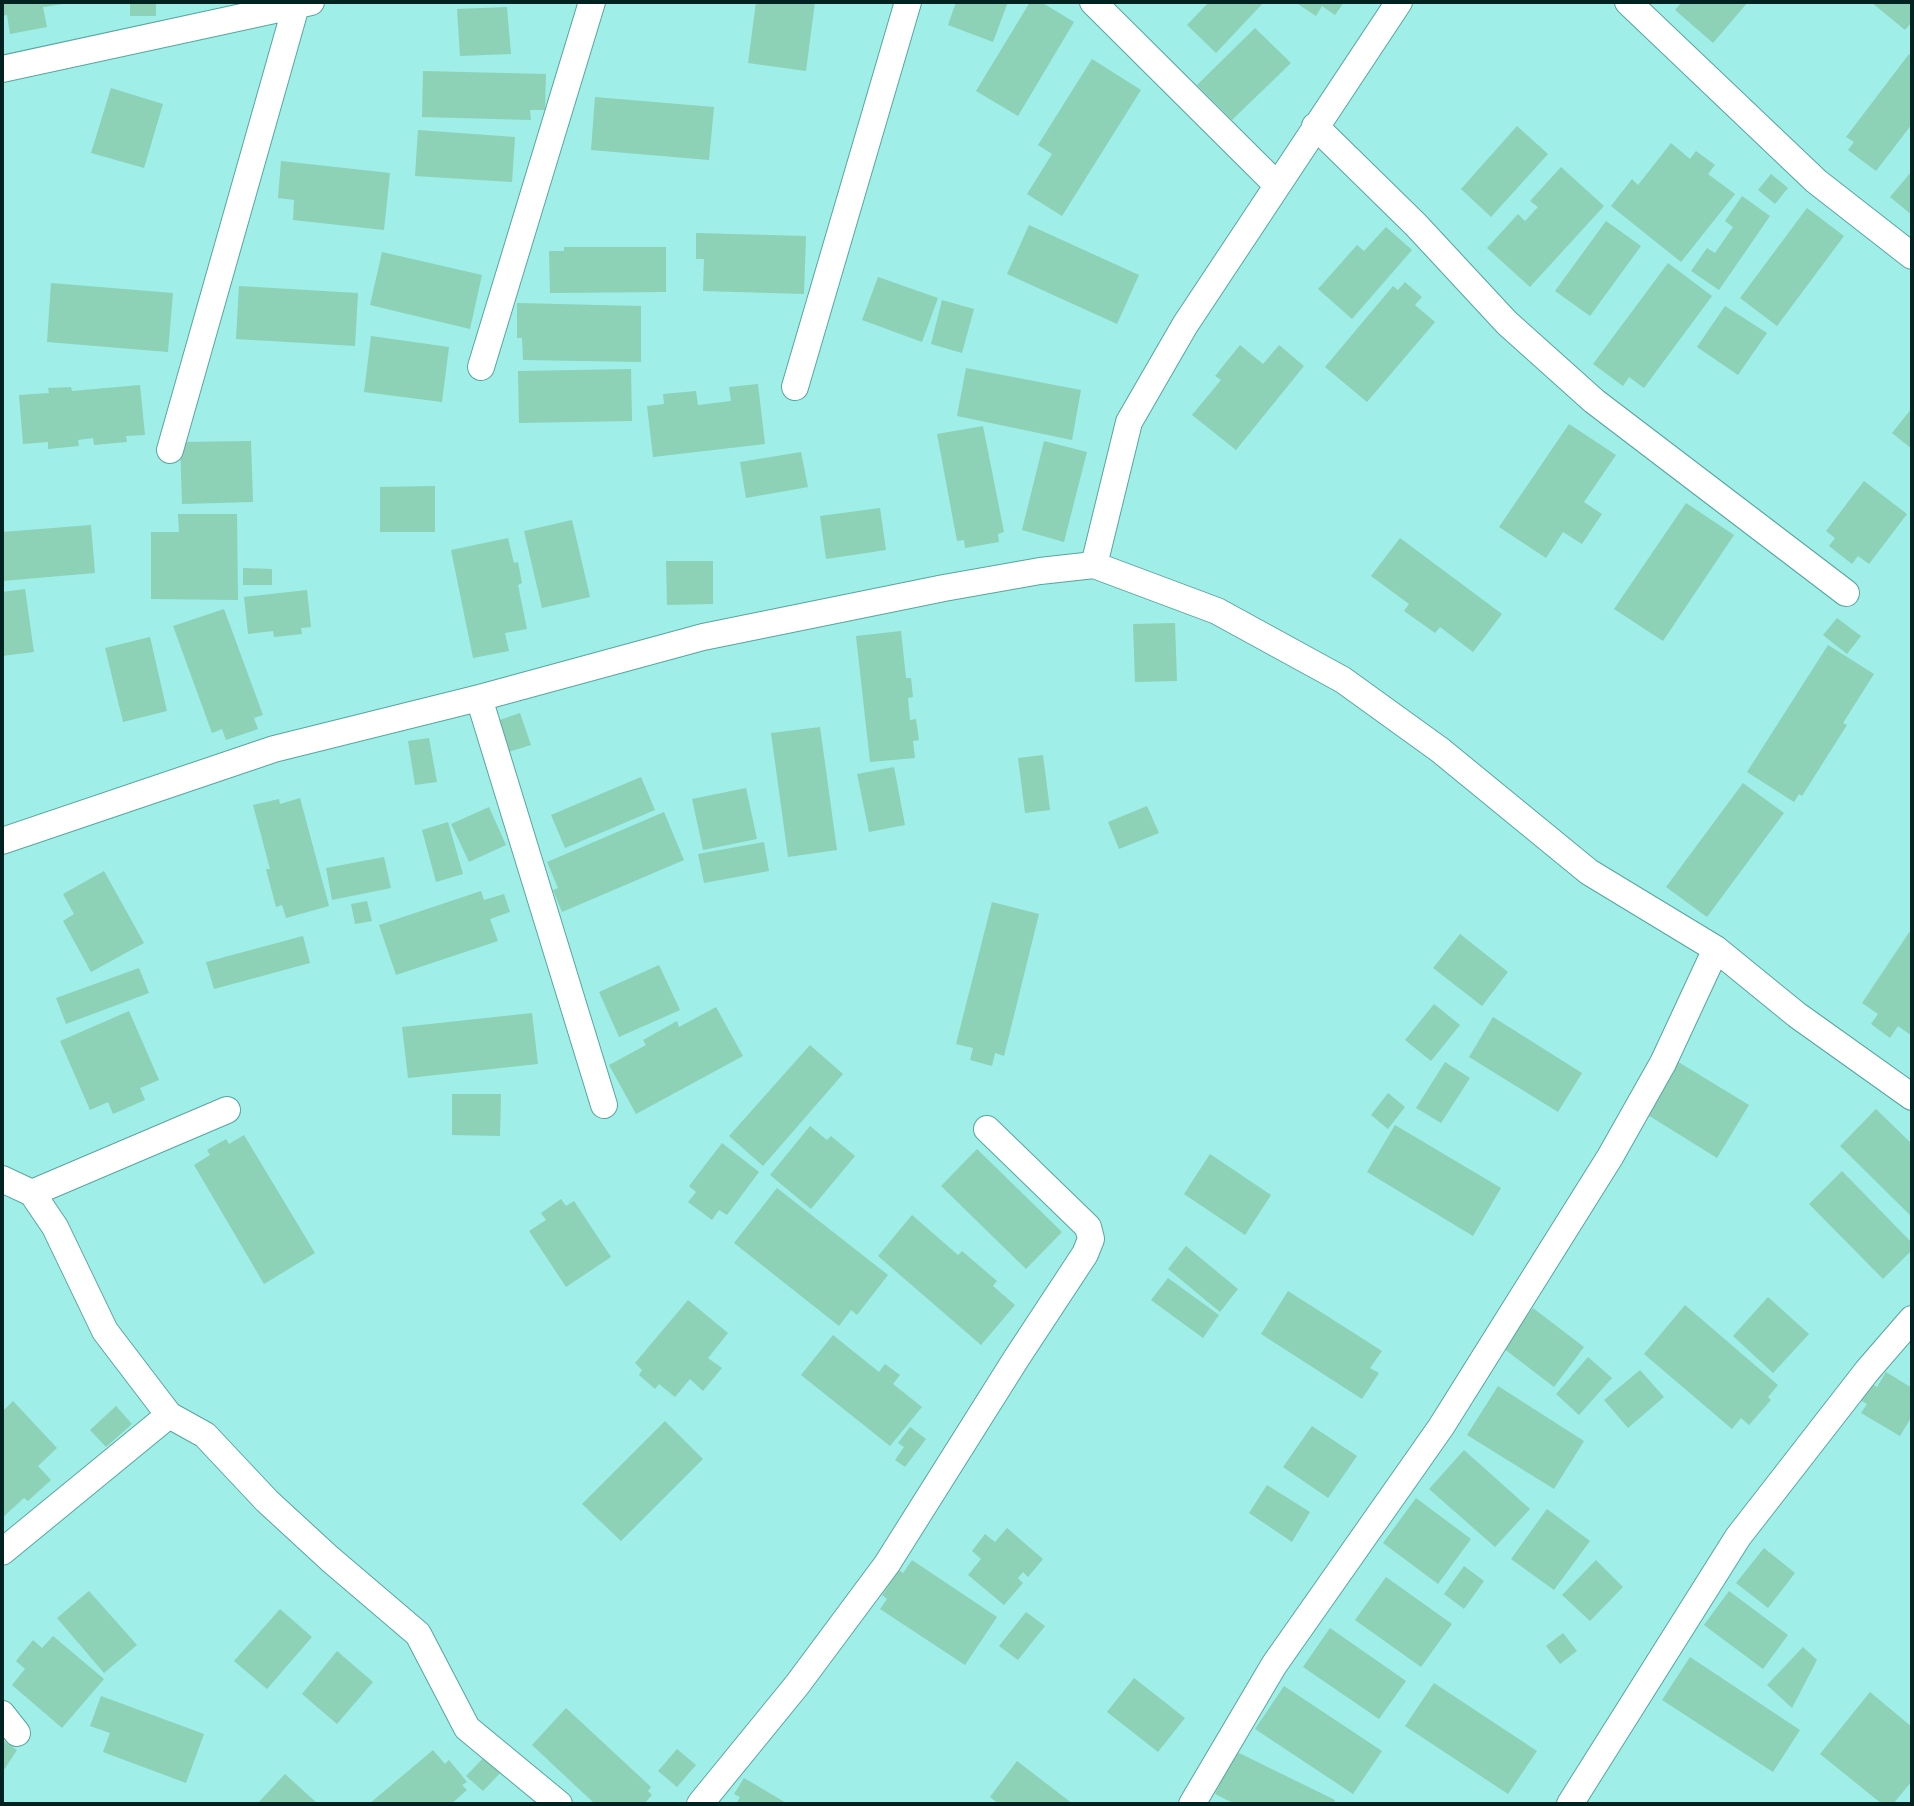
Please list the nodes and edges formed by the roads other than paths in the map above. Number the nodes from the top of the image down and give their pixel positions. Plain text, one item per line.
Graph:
1 (592, 2) edge
2 (908, 2) edge
3 (1093, 2) edge
4 (1399, 2) edge
5 (1628, 2) edge
6 (304, 4) edge
7 (2, 69) edge
8 (1315, 126) junction
9 (1277, 185) junction
10 (1912, 256) edge
11 (481, 367) dead end
12 (795, 387) dead end
13 (170, 450) dead end
14 (1094, 565) junction
15 (1846, 593) dead end
16 (479, 698) junction
17 (2, 841) edge
18 (1716, 949) junction
19 (1912, 1097) edge
20 (604, 1105) dead end
21 (227, 1110) dead end
22 (987, 1129) dead end
23 (2, 1179) edge
24 (32, 1193) junction
25 (1912, 1319) edge
26 (169, 1415) junction
27 (2, 1552) edge
28 (559, 1804) edge
29 (700, 1804) edge
30 (1192, 1804) edge
31 (1570, 1804) edge

1 - 11 street
2 - 12 street
3 - 9 street
4 - 8 street
5 - 10 street
6 - 7 street
6 - 13 street
8 - 9 street
8 - 15 street
9 - 14 street
14 - 16 street
14 - 18 street
16 - 17 street
16 - 20 street
18 - 19 street
18 - 30 street
21 - 24 street
22 - 29 street
23 - 24 street
24 - 26 street
25 - 31 street
26 - 27 street
26 - 28 street

